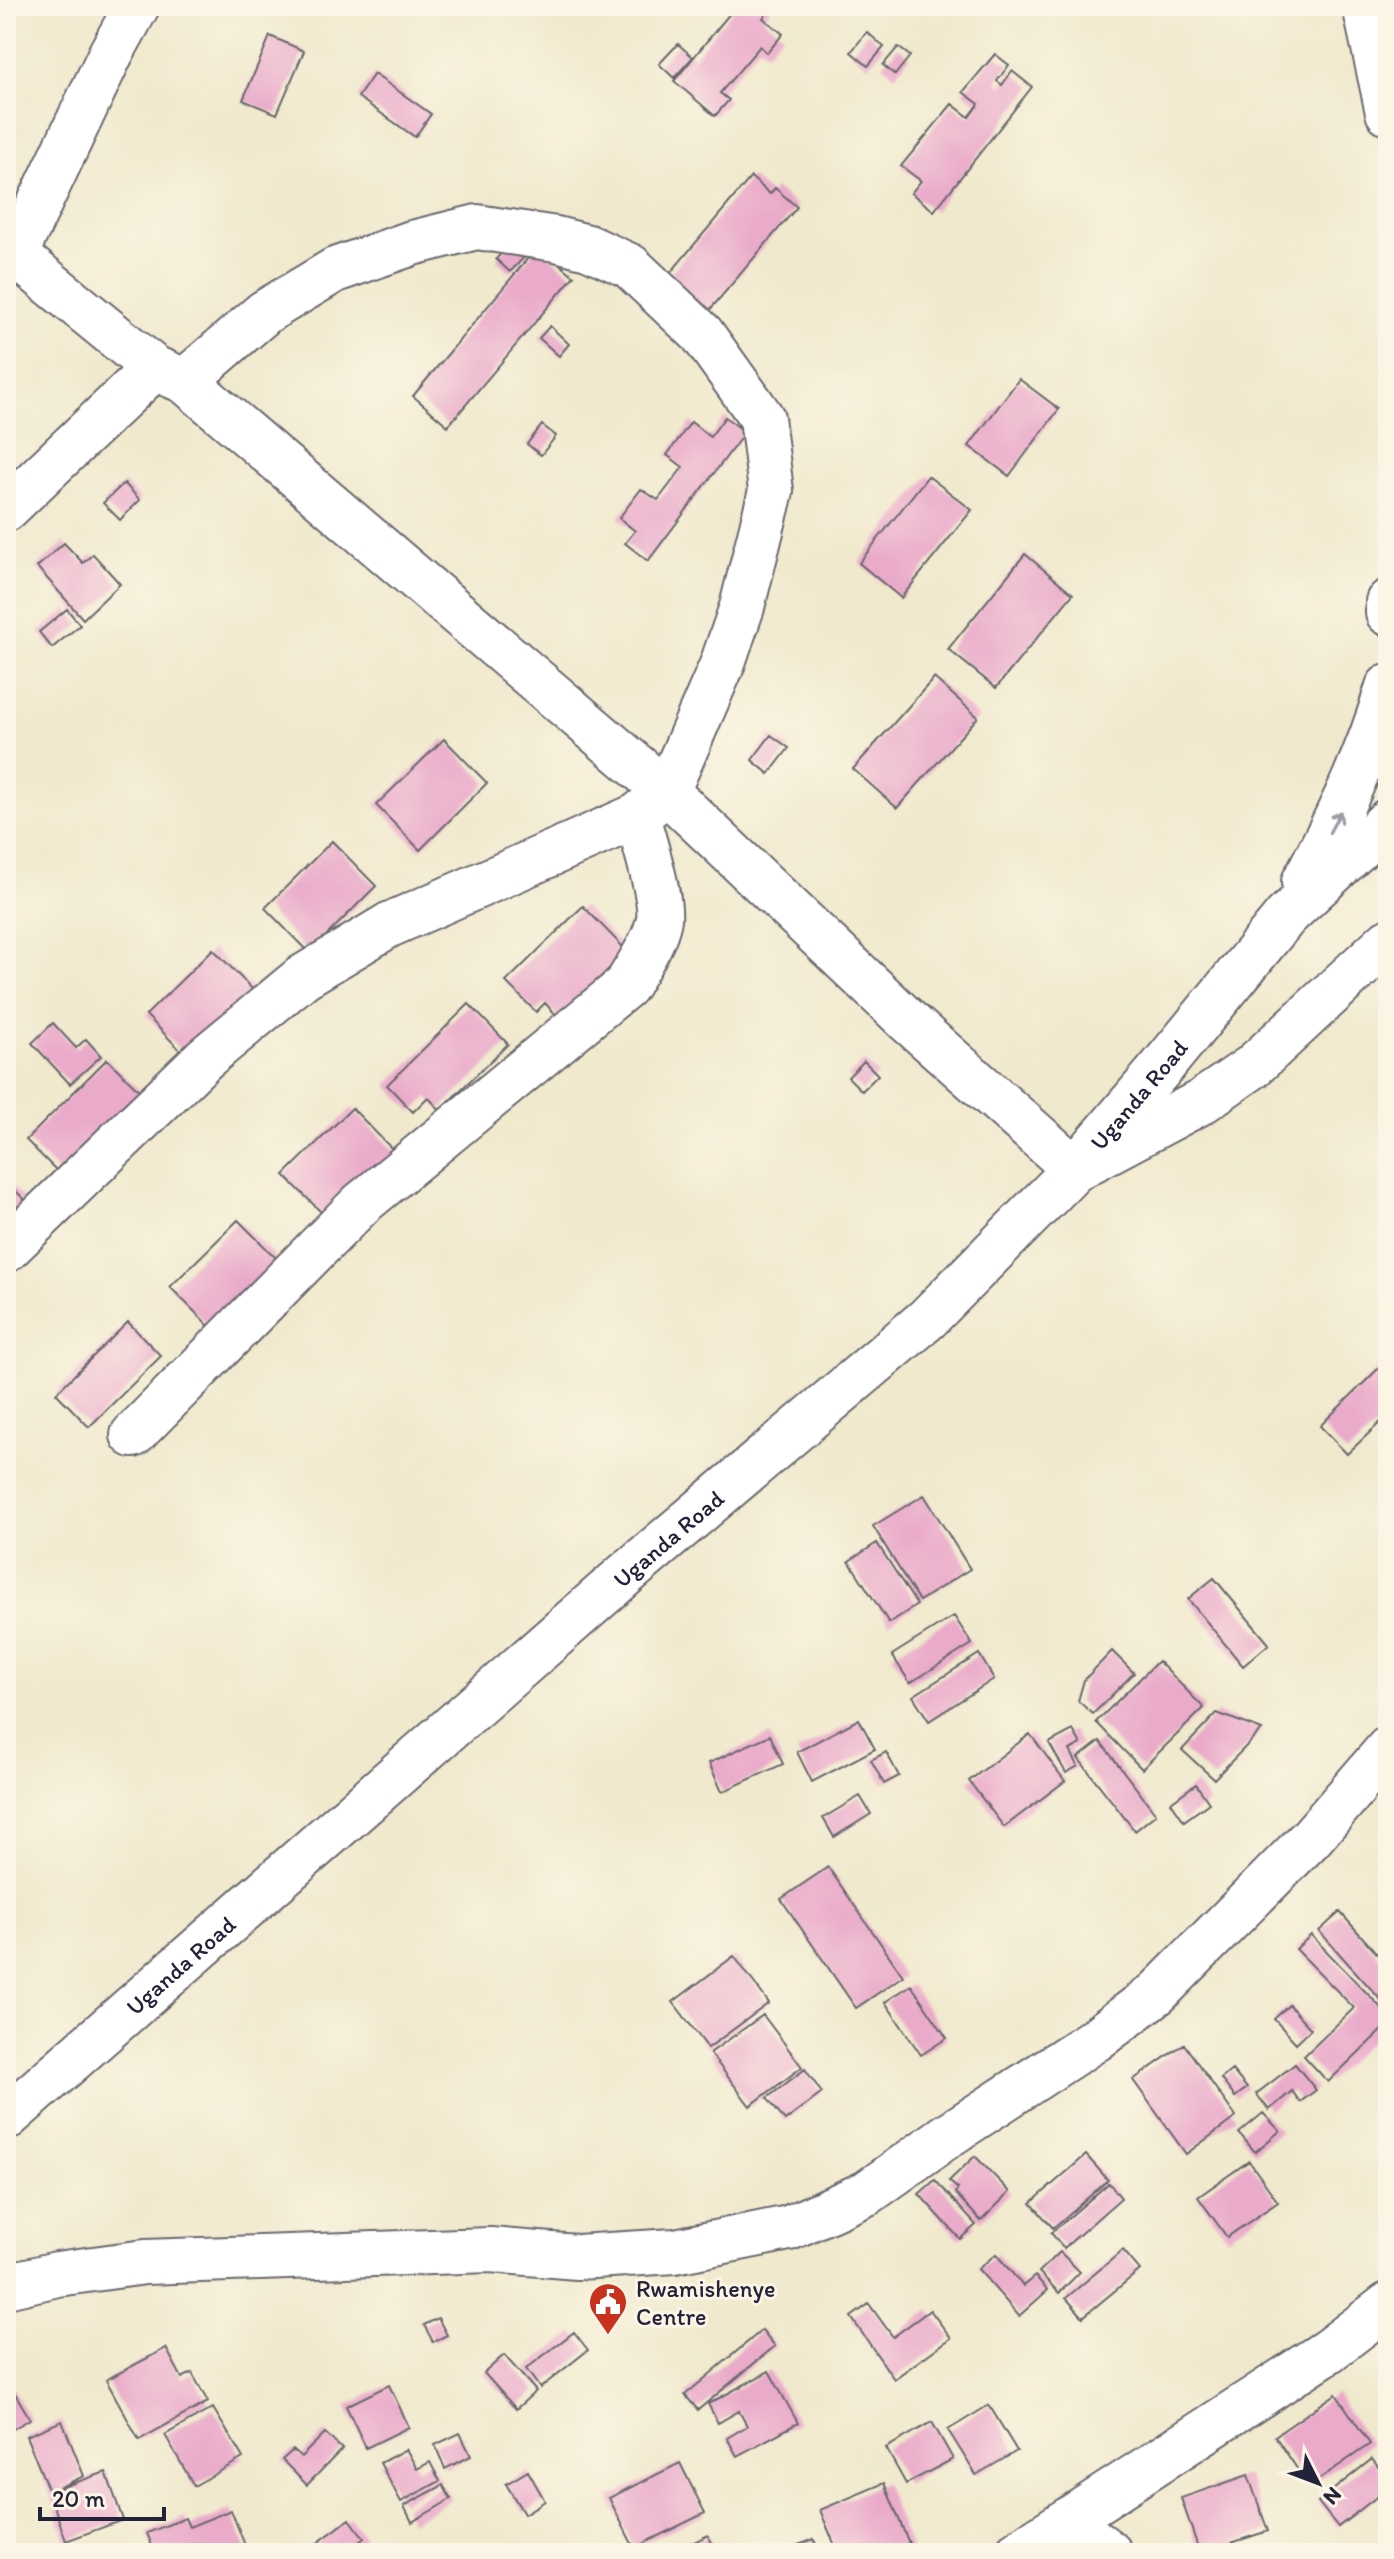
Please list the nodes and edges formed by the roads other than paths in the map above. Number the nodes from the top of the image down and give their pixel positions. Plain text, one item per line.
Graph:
1 (137, 6) edge
2 (1365, 6) edge
3 (1388, 112) edge
4 (11, 251) edge
5 (169, 374) junction
6 (6, 509) edge
7 (1388, 602) edge
8 (1388, 613) edge
9 (1388, 687) edge
10 (652, 804) junction
11 (1388, 821) edge
12 (1286, 916) junction
13 (1388, 941) edge
14 (1075, 1169) junction
15 (6, 1250) edge
16 (133, 1435) dead end
17 (1388, 1749) edge
18 (6, 2118) edge
19 (6, 2286) edge
20 (1388, 2305) edge
21 (1068, 2521) junction
22 (1017, 2553) edge
23 (1110, 2553) edge

1 - 4 main road
2 - 3 main road
4 - 5 main road
5 - 6 main road
5 - 10 main road
5 - 10 main road
7 - 8 main road
12 -> 9 main road, Uganda Road
10 - 14 main road
10 - 15 main road
10 - 16 main road
11 - 12 main road, Uganda Road
12 - 14 main road, Uganda Road
13 - 14 main road
14 - 18 main road, Uganda Road
17 - 19 main road
20 - 21 main road
21 - 22 main road
21 - 23 main road

